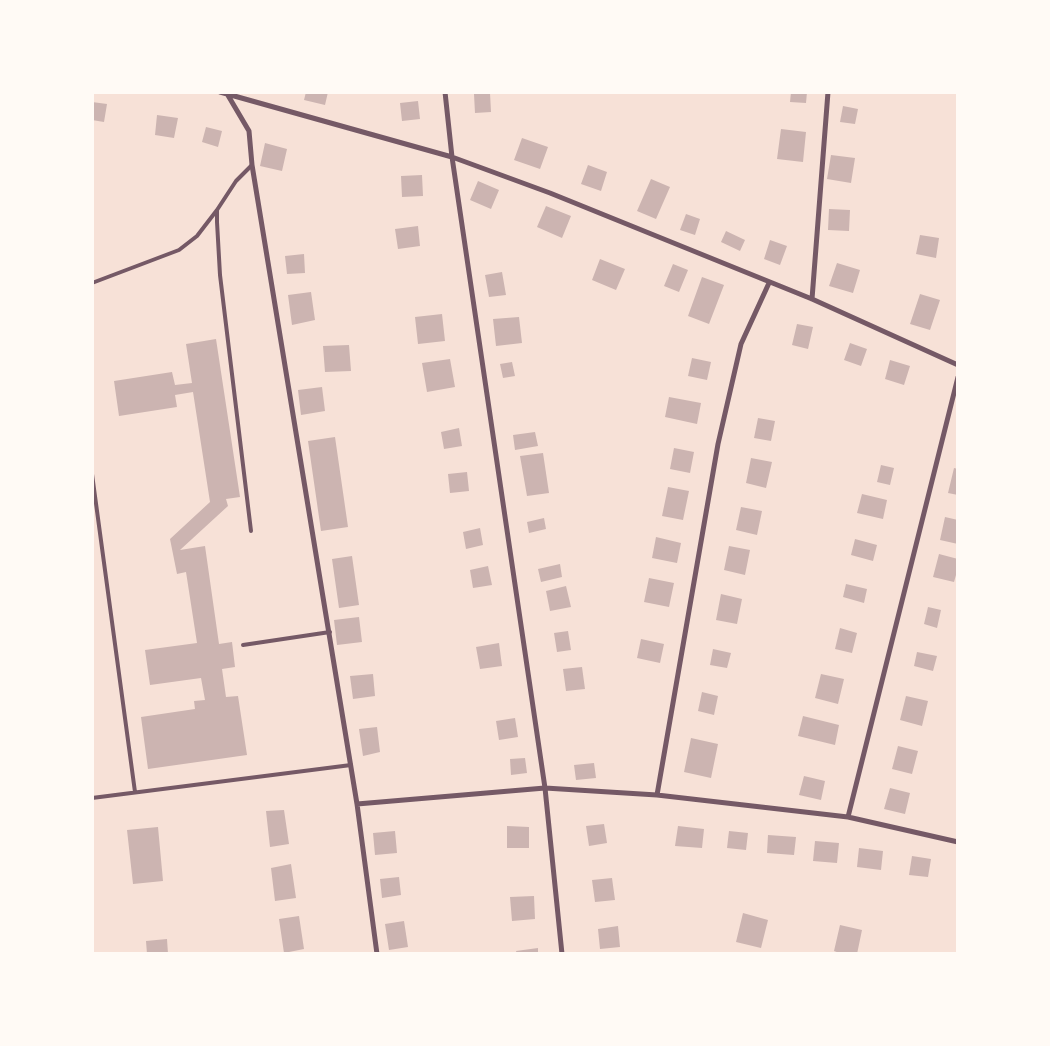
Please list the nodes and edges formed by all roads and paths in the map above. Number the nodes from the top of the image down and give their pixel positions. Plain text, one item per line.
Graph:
1 (445, 92) edge
2 (828, 92) edge
3 (224, 93) edge
4 (452, 157) junction
5 (252, 165) junction
6 (217, 210) junction
7 (92, 283) edge
8 (770, 283) junction
9 (812, 299) junction
10 (958, 365) edge
11 (958, 377) edge
12 (92, 474) edge
13 (251, 531) dead end
14 (330, 632) junction
15 (243, 645) dead end
16 (351, 765) junction
17 (545, 788) junction
18 (135, 792) junction
19 (657, 796) junction
20 (92, 798) edge
21 (357, 804) junction
22 (848, 817) junction
23 (958, 842) edge
24 (377, 954) edge
25 (562, 954) edge

1 - 4 street
2 - 9 street
3 - 4 street
3 - 5 street
4 - 8 street
4 - 17 street
5 - 6 lane
5 - 14 street
6 - 7 lane
6 - 13 lane
8 - 9 street
8 - 19 street
9 - 10 street
11 - 22 street
12 - 18 lane
14 - 15 lane
14 - 16 street
16 - 18 lane
16 - 21 street
17 - 19 street
17 - 21 street
17 - 25 street
18 - 20 lane
19 - 22 street
21 - 24 street
22 - 23 street

